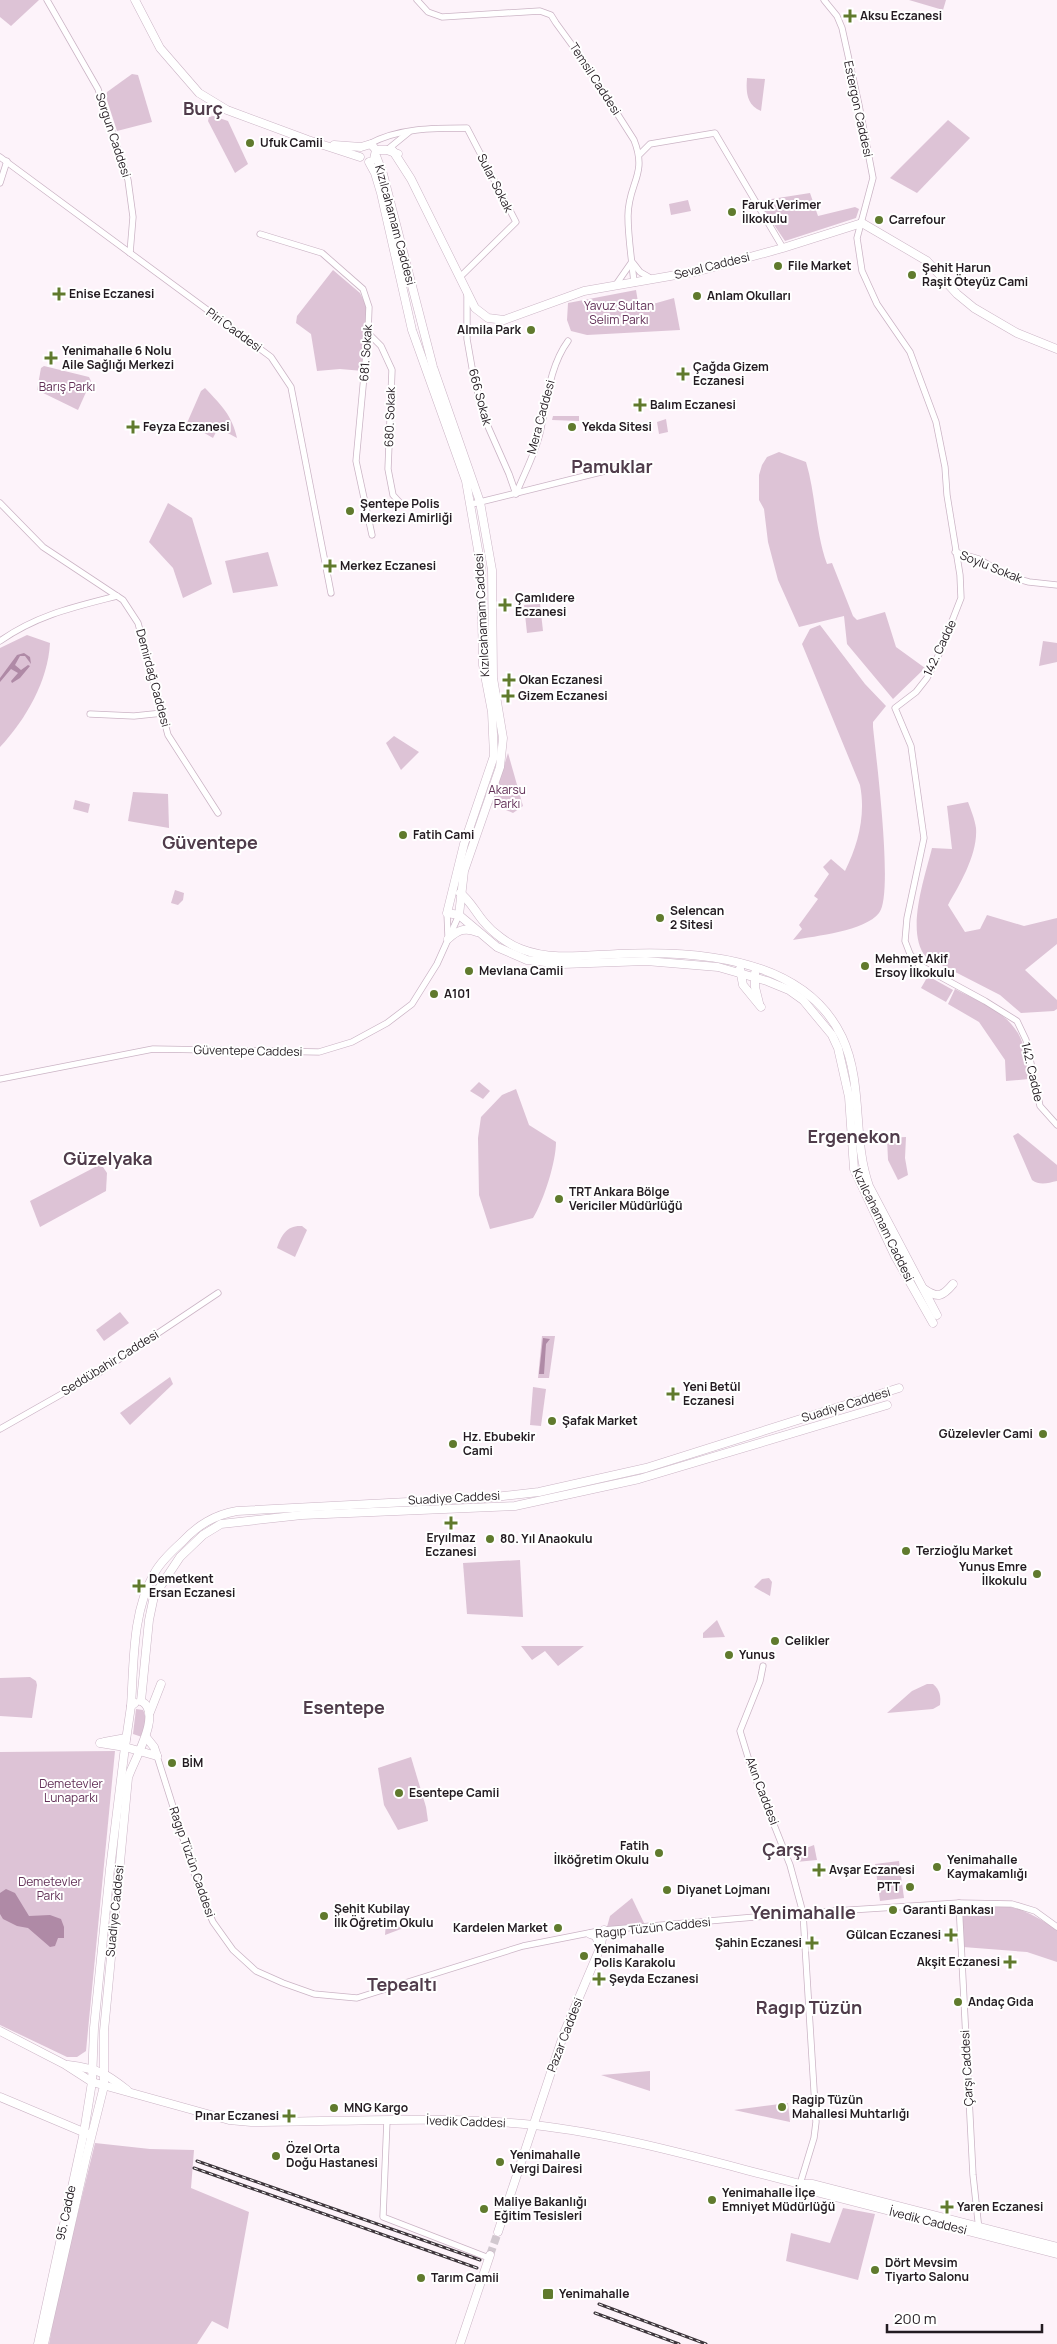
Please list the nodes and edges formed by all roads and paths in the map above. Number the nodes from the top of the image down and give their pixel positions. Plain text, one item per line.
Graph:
1 (48, 0) edge
2 (135, 0) edge
3 (418, 0) edge
4 (824, 0) edge
5 (410, 131) junction
6 (320, 144) junction
7 (365, 146) junction
8 (390, 150) junction
9 (376, 153) junction
10 (640, 154) junction
11 (0, 157) edge
12 (360, 157) junction
13 (7, 161) junction
14 (369, 162) junction
15 (0, 183) edge
16 (862, 223) junction
17 (260, 234) dead end
18 (783, 248) junction
19 (130, 254) junction
20 (632, 261) junction
21 (460, 277) junction
22 (653, 280) junction
23 (634, 283) junction
24 (615, 286) junction
25 (467, 294) junction
26 (368, 333) junction
27 (568, 341) dead end
28 (1057, 349) edge
29 (613, 469) dead end
30 (516, 494) junction
31 (0, 503) edge
32 (476, 503) junction
33 (402, 505) dead end
34 (372, 535) dead end
35 (955, 552) junction
36 (1057, 585) edge
37 (330, 593) dead end
38 (117, 596) junction
39 (0, 641) edge
40 (90, 714) dead end
41 (162, 714) junction
42 (218, 813) dead end
43 (452, 889) junction
44 (462, 894) junction
45 (447, 913) junction
46 (459, 915) junction
47 (479, 933) junction
48 (448, 938) junction
49 (591, 959) junction
50 (740, 963) junction
51 (718, 968) junction
52 (756, 968) junction
53 (740, 972) junction
54 (755, 977) junction
55 (743, 985) junction
56 (776, 985) junction
57 (756, 996) junction
58 (0, 1079) edge
59 (1057, 1125) edge
60 (860, 1151) junction
61 (853, 1159) junction
62 (953, 1284) dead end
63 (921, 1287) junction
64 (218, 1293) dead end
65 (937, 1315) dead end
66 (933, 1323) dead end
67 (899, 1388) dead end
68 (888, 1405) dead end
69 (0, 1429) edge
70 (763, 1666) dead end
71 (143, 1701) junction
72 (130, 1706) junction
73 (150, 1712) junction
74 (146, 1737) junction
75 (126, 1738) junction
76 (126, 1747) junction
77 (140, 1750) junction
78 (157, 1756) junction
79 (959, 1903) junction
80 (803, 1913) junction
81 (1057, 1927) edge
82 (604, 1930) junction
83 (590, 1934) junction
84 (600, 1948) junction
85 (0, 2031) edge
86 (66, 2065) junction
87 (91, 2068) junction
88 (106, 2074) junction
89 (92, 2082) junction
90 (104, 2086) junction
91 (129, 2092) junction
92 (0, 2097) edge
93 (388, 2120) junction
94 (534, 2125) junction
95 (88, 2134) junction
96 (800, 2184) junction
97 (979, 2230) junction
98 (498, 2232) tunnel mouth
99 (1057, 2247) edge
100 (1057, 2254) edge
101 (489, 2256) joint
102 (38, 2344) edge
103 (44, 2344) edge
104 (460, 2344) edge

1 - 19 street, Sorgun Caddesi
2 - 6 main road
3 - 10 street, Temsil Caddesi
4 - 16 street, Estergon Caddesi
5 - 7 street
5 - 8 street
5 - 21 street, Sular Sokak
6 - 7 main road
6 - 12 main road
7 - 9 main road
7 - 12 main road
8 - 9 main road
8 - 21 main road, Seval Caddesi
9 - 14 main road
9 - 32 main road, Kızılcahamam Caddesi
10 - 18 street
10 - 20 street
11 - 13 street, Piri Caddesi
12 - 14 main road
13 - 15 street
13 - 19 street, Piri Caddesi
14 - 32 main road, Kızılcahamam Caddesi
16 - 18 main road, Seval Caddesi
16 - 28 main road
16 - 35 street, 142. Cadde
17 - 26 street, 681. Sokak
18 - 22 main road, Seval Caddesi
19 - 37 street, Piri Caddesi
20 - 22 street
20 - 23 street
20 - 24 street
21 - 25 main road, Seval Caddesi
22 - 23 main road, Seval Caddesi
23 - 24 main road, Seval Caddesi
24 - 25 main road, Seval Caddesi
25 - 30 street, 666 Sokak
26 - 33 street, 680. Sokak
26 - 34 street, 681. Sokak
27 - 30 street, Mera Caddesi
29 - 30 street
30 - 32 street
31 - 38 street, Demirdağ Caddesi
32 - 43 main road, Kızılcahamam Caddesi
32 - 44 main road, Kızılcahamam Caddesi
35 - 36 street, Soylu Sokak
35 - 59 street, 142. Cadde
38 - 39 street
38 - 41 street, Demirdağ Caddesi
40 - 41 street
41 - 42 street, Demirdağ Caddesi
43 - 44 main road
43 - 45 main road, Kızılcahamam Caddesi
44 - 46 main road
44 - 49 main road, Kızılcahamam Caddesi
45 - 46 main road
45 - 48 street
46 - 47 main road, Kızılcahamam Caddesi
46 - 48 street, Güventepe Caddesi
47 - 48 main road
47 - 49 main road, Kızılcahamam Caddesi
48 - 58 street, Güventepe Caddesi
49 - 50 main road, Kızılcahamam Caddesi
49 - 51 main road, Kızılcahamam Caddesi
50 - 52 main road, Kızılcahamam Caddesi
50 - 53 main road
51 - 53 main road, Kızılcahamam Caddesi
51 - 55 main road
52 - 54 main road
52 - 60 main road, Kızılcahamam Caddesi
53 - 54 main road, Kızılcahamam Caddesi
53 - 55 main road
54 - 56 main road, Kızılcahamam Caddesi
54 - 57 main road
55 - 57 main road
56 - 57 main road
56 - 61 main road, Kızılcahamam Caddesi
60 - 61 main road
60 - 63 main road, Kızılcahamam Caddesi
61 - 66 main road, Kızılcahamam Caddesi
62 - 63 main road
63 - 65 main road, Kızılcahamam Caddesi
64 - 69 street, Seddübahir Caddesi
67 - 72 main road, Suadiye Caddesi
68 - 71 main road, Suadiye Caddesi
70 - 80 street, Akın Caddesi
71 - 72 main road
71 - 73 main road
71 - 73 main road
72 - 75 main road, Suadiye Caddesi
73 - 74 main road, Suadiye Caddesi
74 - 77 main road, Suadiye Caddesi
74 - 78 main road, Ragıp Tüzün Caddesi
75 - 76 main road, Suadiye Caddesi
75 - 76 main road
76 - 77 main road
76 - 87 main road, Suadiye Caddesi
77 - 78 main road
77 - 88 main road, Suadiye Caddesi
78 - 83 street, Ragıp Tüzün Caddesi
79 - 80 street, Ragıp Tüzün Caddesi
79 - 81 street, Ragıp Tüzün Caddesi
79 - 97 street, Çarşı Caddesi
80 - 82 street, Ragıp Tüzün Caddesi
80 - 96 street, Akın Caddesi
82 - 83 street, Ragıp Tüzün Caddesi
82 - 84 main road, Pazar Caddesi
83 - 84 main road
84 - 94 main road, Pazar Caddesi
85 - 86 main road, İvedik Caddesi
86 - 87 main road, İvedik Caddesi
86 - 89 main road, İvedik Caddesi
87 - 88 main road, İvedik Caddesi
87 - 89 main road
88 - 90 main road
88 - 91 main road, İvedik Caddesi
89 - 90 main road, İvedik Caddesi
89 - 95 main road, 95. Cadde
90 - 91 main road, İvedik Caddesi
90 - 95 main road, 95. Cadde
91 - 93 main road, İvedik Caddesi
92 - 95 main road
93 - 94 main road, İvedik Caddesi
93 - 101 street
94 - 96 main road, İvedik Caddesi
94 - 98 main road, Pazar Caddesi
95 - 102 main road, 95. Cadde
95 - 103 main road, 95. Cadde
96 - 97 main road, İvedik Caddesi
97 - 99 main road, İvedik Caddesi
97 - 100 main road, İvedik Caddesi
101 - 104 main road

